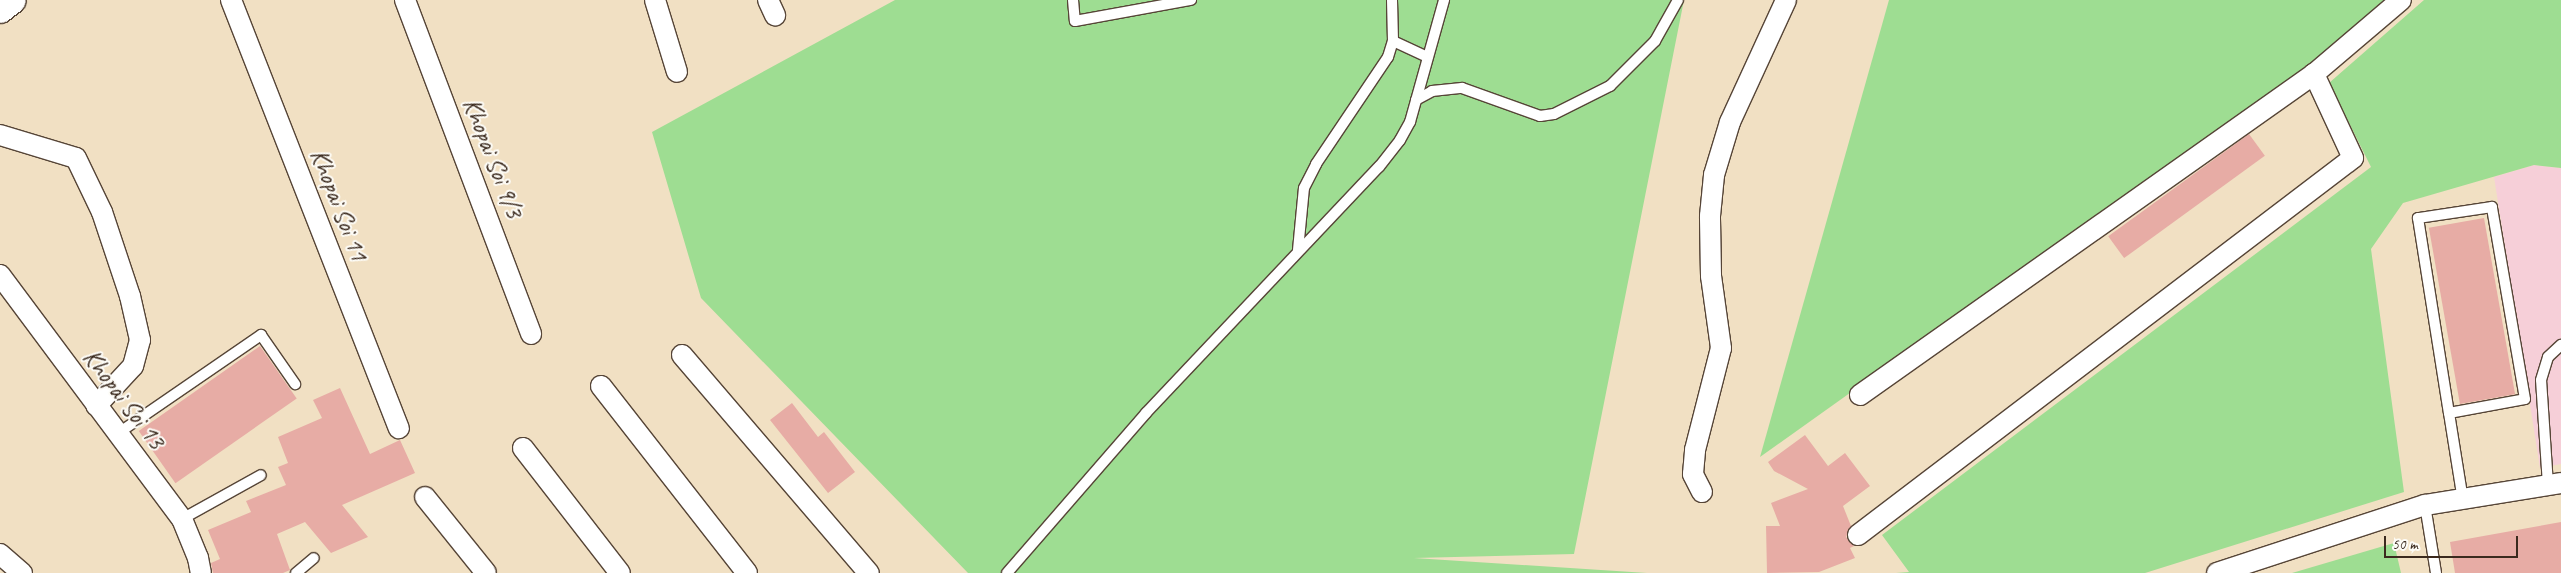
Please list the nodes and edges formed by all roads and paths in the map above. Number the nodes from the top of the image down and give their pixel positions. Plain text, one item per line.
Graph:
1 (13, 0) edge
2 (231, 0) edge
3 (405, 0) edge
4 (654, 0) edge
5 (1073, 0) edge
6 (1191, 0) edge
7 (1392, 0) edge
8 (1444, 0) edge
9 (1678, 0) edge
10 (1786, 0) edge
11 (2401, 0) edge
12 (0, 10) edge
13 (1393, 41) junction
14 (1428, 57) junction
15 (677, 72) dead end
16 (2314, 74) junction
17 (1416, 100) junction
18 (0, 136) edge
19 (1298, 250) junction
20 (0, 275) edge
21 (531, 334) dead end
22 (2561, 345) edge
23 (682, 355) dead end
24 (295, 384) dead end
25 (601, 386) dead end
26 (1860, 395) dead end
27 (96, 406) junction
28 (2449, 413) junction
29 (399, 428) dead end
30 (117, 434) junction
31 (523, 448) dead end
32 (261, 475) dead end
33 (2555, 484) edge
34 (1702, 492) dead end
35 (425, 497) dead end
36 (2463, 500) junction
37 (2425, 505) junction
38 (182, 519) junction
39 (1858, 535) dead end
40 (0, 554) edge
41 (314, 558) dead end
42 (200, 566) edge
43 (22, 573) edge
44 (296, 573) edge
45 (486, 573) edge
46 (620, 573) edge
47 (747, 573) edge
48 (869, 573) edge
49 (1007, 573) edge
50 (2217, 573) edge
51 (2436, 573) edge

1 - 12 street
2 - 29 street, Khopai Soi 11
3 - 21 street, Khopai Soi 9/3
4 - 15 street
5 - 6 lane
7 - 13 lane
8 - 14 lane
9 - 17 lane
10 - 34 street
11 - 16 street
13 - 14 lane
13 - 19 lane
14 - 17 lane
16 - 26 street
16 - 39 street
17 - 19 lane
18 - 27 street
19 - 49 lane
20 - 27 street, Khopai Soi 13
22 - 33 lane
23 - 48 street
24 - 30 lane
25 - 47 street
27 - 30 street, Khopai Soi 13
28 - 28 lane
28 - 36 lane
30 - 38 street, Khopai Soi 13
31 - 46 street
32 - 38 lane
33 - 36 street
35 - 45 street
36 - 37 street
37 - 50 street
37 - 51 lane
38 - 42 street, Khopai Soi 13
40 - 43 street
41 - 44 lane

